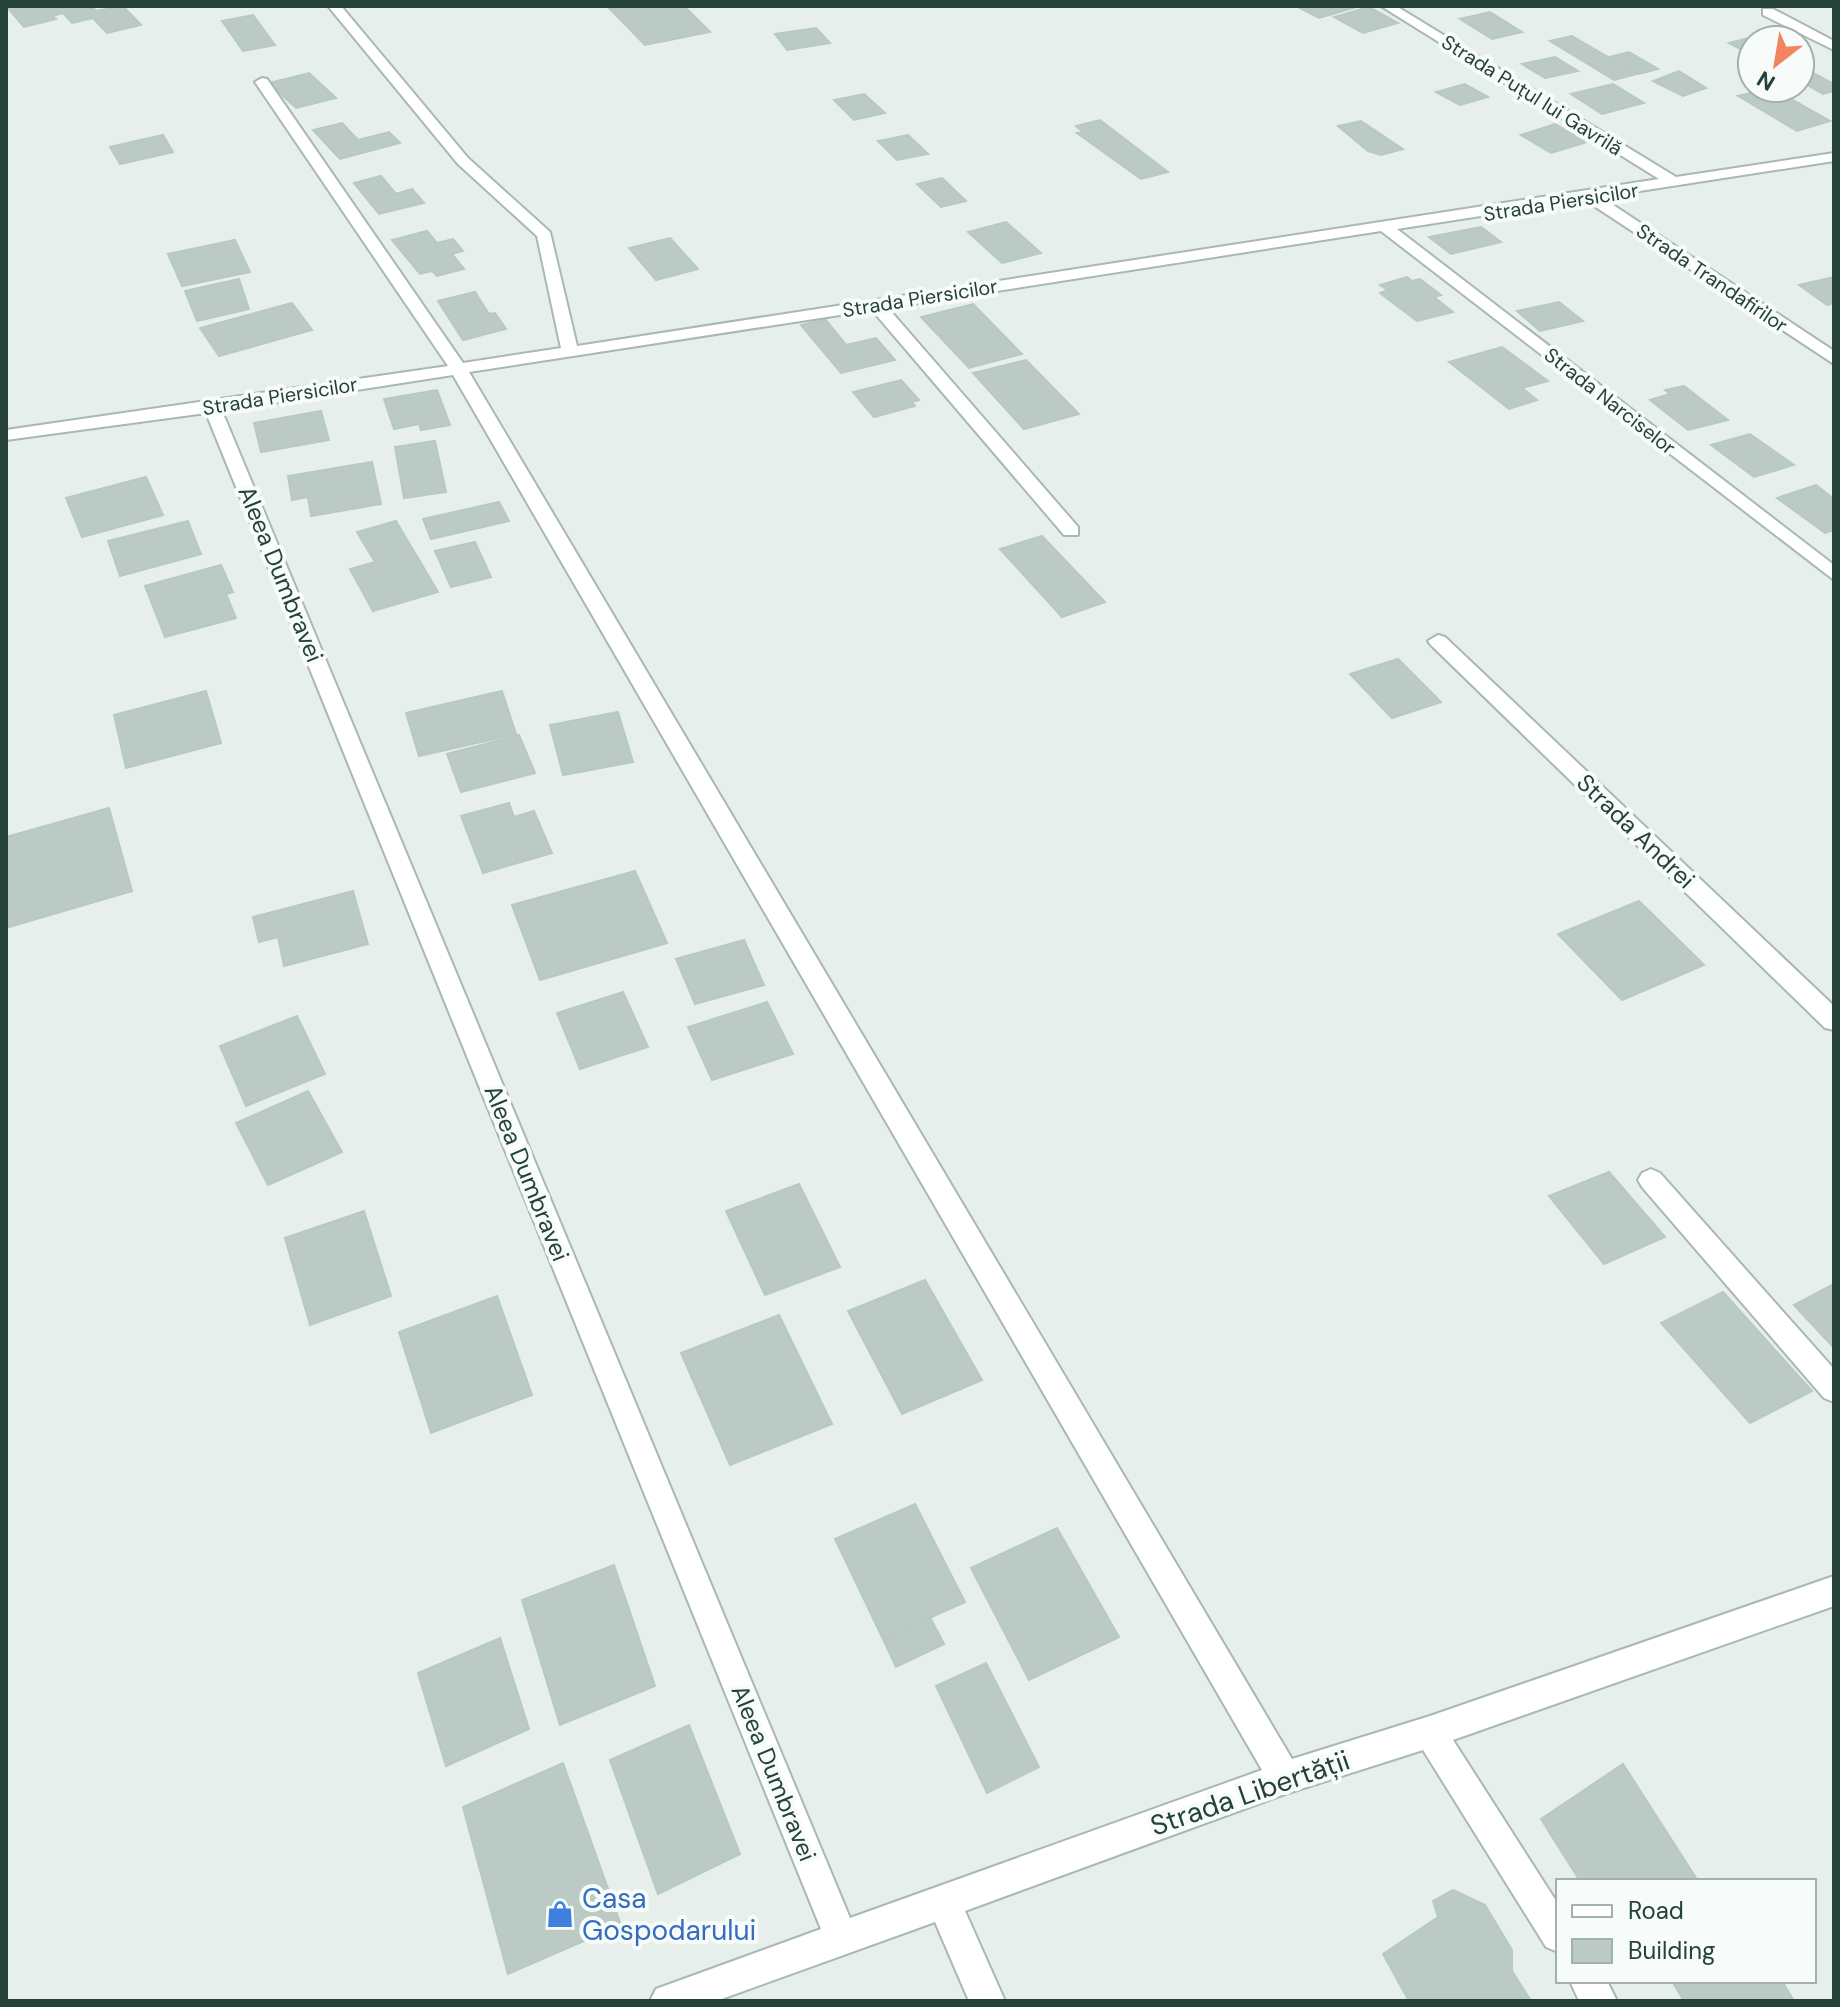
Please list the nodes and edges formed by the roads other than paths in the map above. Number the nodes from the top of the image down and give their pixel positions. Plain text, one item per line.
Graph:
1 (334, 6) edge
2 (1387, 6) edge
3 (1768, 12) dead end
4 (1834, 46) edge
5 (262, 82) dead end
6 (1834, 157) edge
7 (1677, 184) junction
8 (1590, 197) junction
9 (1386, 228) junction
10 (876, 304) junction
11 (570, 350) junction
12 (1834, 359) edge
13 (458, 368) junction
14 (212, 407) junction
15 (6, 435) edge
16 (1071, 531) dead end
17 (1834, 574) edge
18 (1438, 641) dead end
19 (1834, 1021) edge
20 (1651, 1180) dead end
21 (1834, 1389) edge
22 (1834, 1591) edge
23 (1430, 1732) junction
24 (1285, 1778) junction
25 (944, 1903) junction
26 (1556, 1932) edge
27 (842, 1939) junction
28 (1588, 1983) edge
29 (668, 2001) edge
30 (987, 2001) edge
31 (1599, 2001) edge

1 - 11 street
2 - 7 street, Strada Puțul lui Gavrilă
3 - 4 street
5 - 13 street
6 - 7 street, Strada Piersicilor
7 - 8 street, Strada Piersicilor
8 - 9 street, Strada Piersicilor
8 - 12 street, Strada Trandafirilor
9 - 10 street, Strada Piersicilor
9 - 17 street, Strada Narciselor
10 - 11 street, Strada Piersicilor
10 - 16 street
11 - 13 street, Strada Piersicilor
13 - 14 street, Strada Piersicilor
13 - 24 street
14 - 15 street, Strada Piersicilor
14 - 27 street, Aleea Dumbravei
18 - 19 street, Strada Andrei
20 - 21 street
22 - 23 street, Strada Libertății
23 - 24 street, Strada Libertății
23 - 26 street
24 - 25 street, Strada Libertății
25 - 27 street, Strada Libertății
25 - 30 street
27 - 29 street, Strada Libertății
28 - 31 street

